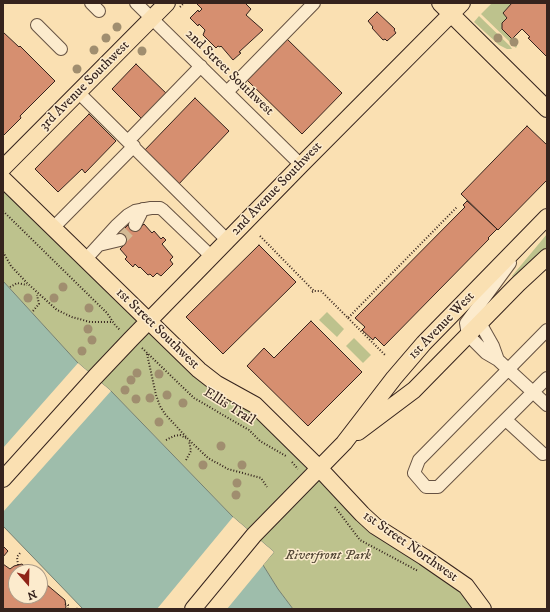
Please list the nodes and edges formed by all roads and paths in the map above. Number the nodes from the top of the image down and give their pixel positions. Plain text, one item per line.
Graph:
1 (136, 3) edge
2 (167, 3) edge
3 (309, 5) edge
4 (451, 7) edge
5 (152, 18) junction
6 (37, 25) dead end
7 (61, 49) dead end
8 (201, 66) junction
9 (78, 92) junction
10 (227, 92) junction
11 (547, 109) edge
12 (131, 144) junction
13 (301, 165) junction
14 (3, 168) edge
15 (3, 179) edge
16 (457, 207) dead end
17 (143, 209) junction
18 (3, 211) edge
19 (543, 220) edge
20 (135, 225) tunnel mouth
21 (53, 228) junction
22 (260, 236) dead end
23 (120, 240) tunnel mouth
24 (227, 240) junction
25 (99, 245) junction
26 (3, 252) edge
27 (211, 256) junction
28 (547, 257) edge
29 (85, 260) junction
30 (28, 285) junction
31 (10, 287) dead end
32 (35, 292) junction
33 (33, 311) dead end
34 (348, 318) junction
35 (149, 321) junction
36 (113, 322) junction
37 (480, 323) junction
38 (116, 326) dead end
39 (547, 330) edge
40 (468, 335) junction
41 (386, 356) dead end
42 (498, 360) junction
43 (508, 369) junction
44 (547, 378) edge
45 (533, 392) junction
46 (547, 406) edge
47 (506, 420) junction
48 (188, 439) junction
49 (166, 440) dead end
50 (344, 442) junction
51 (543, 454) dead end
52 (286, 457) dead end
53 (186, 460) dead end
54 (319, 468) junction
55 (3, 479) edge
56 (267, 487) dead end
57 (20, 553) dead end
58 (18, 564) edge
59 (65, 604) dead end
60 (68, 609) edge
61 (193, 609) edge
62 (483, 609) edge

1 - 5 street, 2nd Street Southwest
2 - 5 main road, 3rd Avenue Southwest
3 - 10 street
4 - 11 main road
4 - 13 main road, 2nd Avenue Southwest
5 - 8 street, 2nd Street Southwest
5 - 9 main road, 3rd Avenue Southwest
6 - 7 street
8 - 10 street, 2nd Street Southwest
8 - 12 street
9 - 12 street
9 - 14 main road, 3rd Avenue Southwest
10 - 13 street, 2nd Street Southwest
12 - 21 street
12 - 24 street
13 - 24 main road, 2nd Avenue Southwest
15 - 21 main road, 1st Street Southwest
16 - 34 path
17 - 20 street
17 - 25 street
17 - 27 street
18 - 36 path
19 - 40 street
19 - 50 main road, 1st Avenue West
21 - 29 main road, 1st Street Southwest
22 - 34 path
23 - 25 street
24 - 27 main road, 2nd Avenue Southwest
25 - 29 street
26 - 30 path
27 - 35 main road, 2nd Avenue Southwest
28 - 37 main road, 1st Avenue West
29 - 35 main road, 1st Street Southwest
30 - 31 path
30 - 32 path
32 - 33 path
32 - 36 path
34 - 41 path
35 - 54 main road, 1st Street Southwest
35 - 55 main road, 2nd Avenue Southwest
36 - 38 path
37 - 40 main road, 1st Avenue West
37 - 42 street
39 - 43 street
40 - 42 street
40 - 50 main road, 1st Avenue West
42 - 43 street
43 - 45 street
43 - 47 street
44 - 45 street
45 - 46 street
45 - 47 street
47 - 51 street
48 - 49 path
48 - 52 path, Ellis Trail
48 - 53 path
48 - 56 path
50 - 54 main road, 1st Avenue West
54 - 61 main road, 1st Avenue West
54 - 62 main road, 1st Street Northwest
57 - 58 path
59 - 60 path

